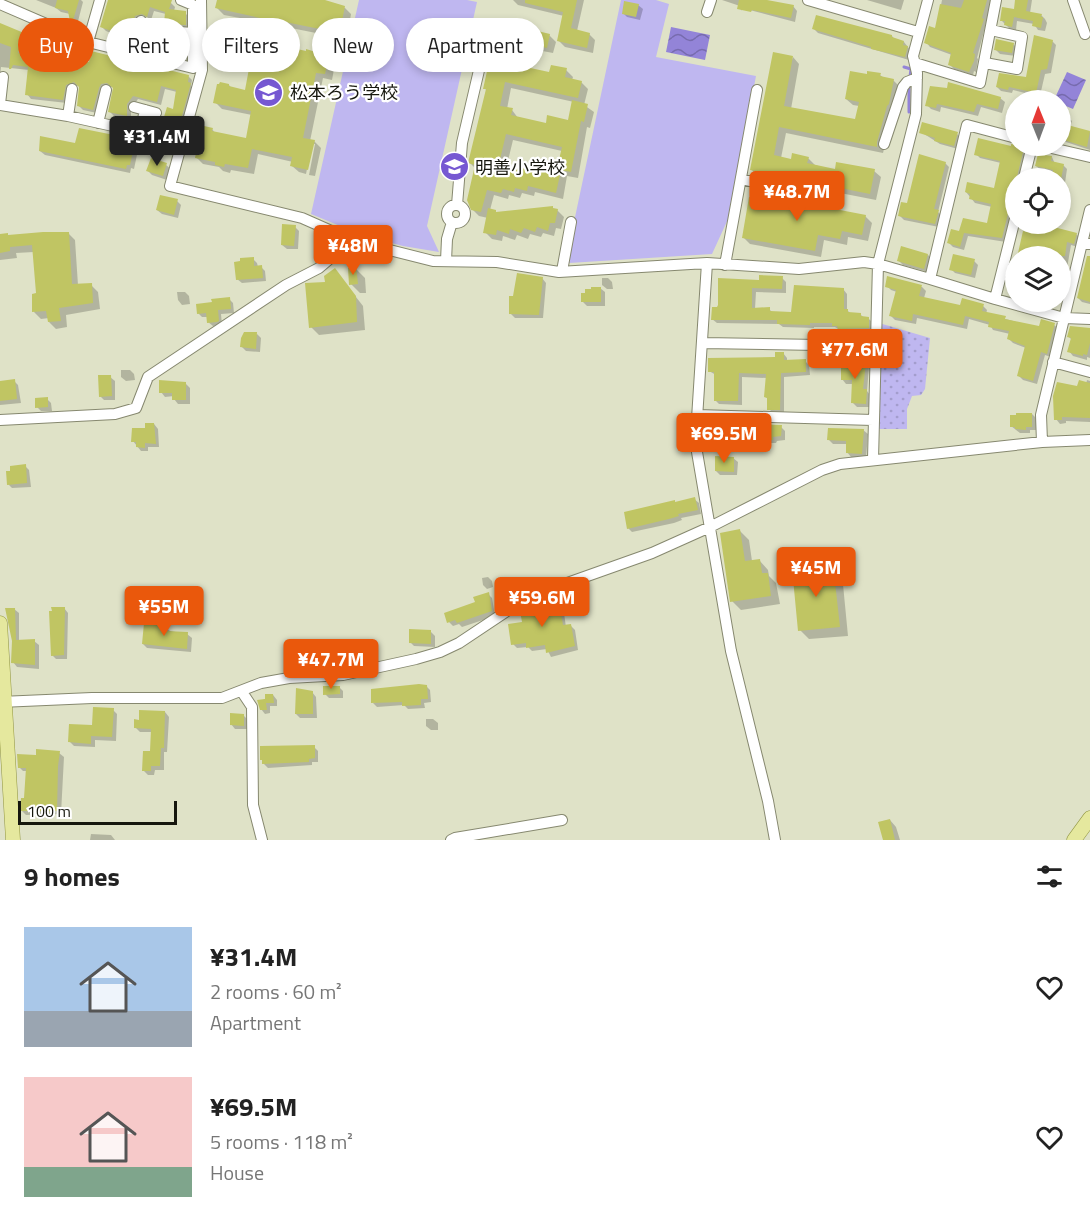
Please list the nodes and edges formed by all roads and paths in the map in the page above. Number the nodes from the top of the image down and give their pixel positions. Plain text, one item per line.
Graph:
1 (100, 0) edge
2 (181, 0) edge
3 (201, 0) edge
4 (711, 0) edge
5 (808, 0) edge
6 (928, 0) edge
7 (996, 0) edge
8 (1073, 0) edge
9 (0, 4) edge
10 (707, 12) dead end
11 (32, 18) edge
12 (94, 21) edge
13 (991, 30) junction
14 (918, 32) junction
15 (190, 33) edge
16 (193, 33) junction
17 (1085, 33) dead end
18 (915, 63) junction
19 (985, 63) junction
20 (190, 67) edge
21 (479, 72) edge
22 (3, 77) dead end
23 (914, 79) junction
24 (72, 89) dead end
25 (106, 90) dead end
26 (757, 90) dead end
27 (0, 104) edge
28 (134, 107) dead end
29 (68, 116) junction
30 (98, 123) junction
31 (1005, 135) edge
32 (885, 144) dead end
33 (1071, 153) edge
34 (1090, 157) edge
35 (741, 179) junction
36 (758, 183) dead end
37 (1090, 210) edge
38 (571, 222) dead end
39 (1011, 234) edge
40 (354, 241) junction
41 (1086, 244) edge
42 (446, 261) junction
43 (707, 263) junction
44 (725, 264) junction
45 (878, 264) junction
46 (563, 267) junction
47 (930, 279) junction
48 (995, 299) junction
49 (1064, 318) junction
50 (1090, 319) edge
51 (703, 342) junction
52 (875, 346) junction
53 (1053, 362) junction
54 (1090, 372) edge
55 (697, 416) junction
56 (0, 420) edge
57 (873, 420) junction
58 (1090, 440) edge
59 (1042, 442) junction
60 (873, 459) junction
61 (710, 526) junction
62 (0, 623) edge
63 (242, 692) junction
64 (2, 702) edge
65 (1090, 818) edge
66 (562, 820) dead end
67 (13, 840) edge
68 (262, 840) edge
69 (450, 840) edge
70 (775, 840) edge
71 (1074, 840) edge

1 - 12 street
2 - 16 street
3 - 40 street
4 - 10 street
5 - 14 street
6 - 14 street
7 - 13 street
8 - 17 street
9 - 11 street
13 - 19 street
13 - 19 street
14 - 18 street
15 - 16 street
16 - 20 street
18 - 19 street
18 - 23 street
21 - 42 street
22 - 27 street
23 - 32 street
23 - 45 street
24 - 29 street
25 - 30 street
26 - 35 street
27 - 29 street
28 - 30 street
29 - 30 street
31 - 47 street
33 - 34 street
35 - 36 street
35 - 44 street
37 - 41 street
38 - 46 street
39 - 48 street
40 - 42 street
40 - 56 street
41 - 49 street
42 - 46 street
43 - 44 street
43 - 46 street
43 - 51 street
44 - 45 street
45 - 47 street
45 - 52 street
47 - 48 street
48 - 49 street
49 - 50 street
49 - 53 street
51 - 52 street
51 - 55 street
52 - 57 street
53 - 54 street
53 - 59 street
55 - 57 street
55 - 61 street
57 - 60 street
58 - 59 street
59 - 60 street
60 - 61 street
61 - 63 street
61 - 70 street
62 - 64 main road
63 - 64 street
63 - 68 street
64 - 67 main road
65 - 71 main road
66 - 69 street

